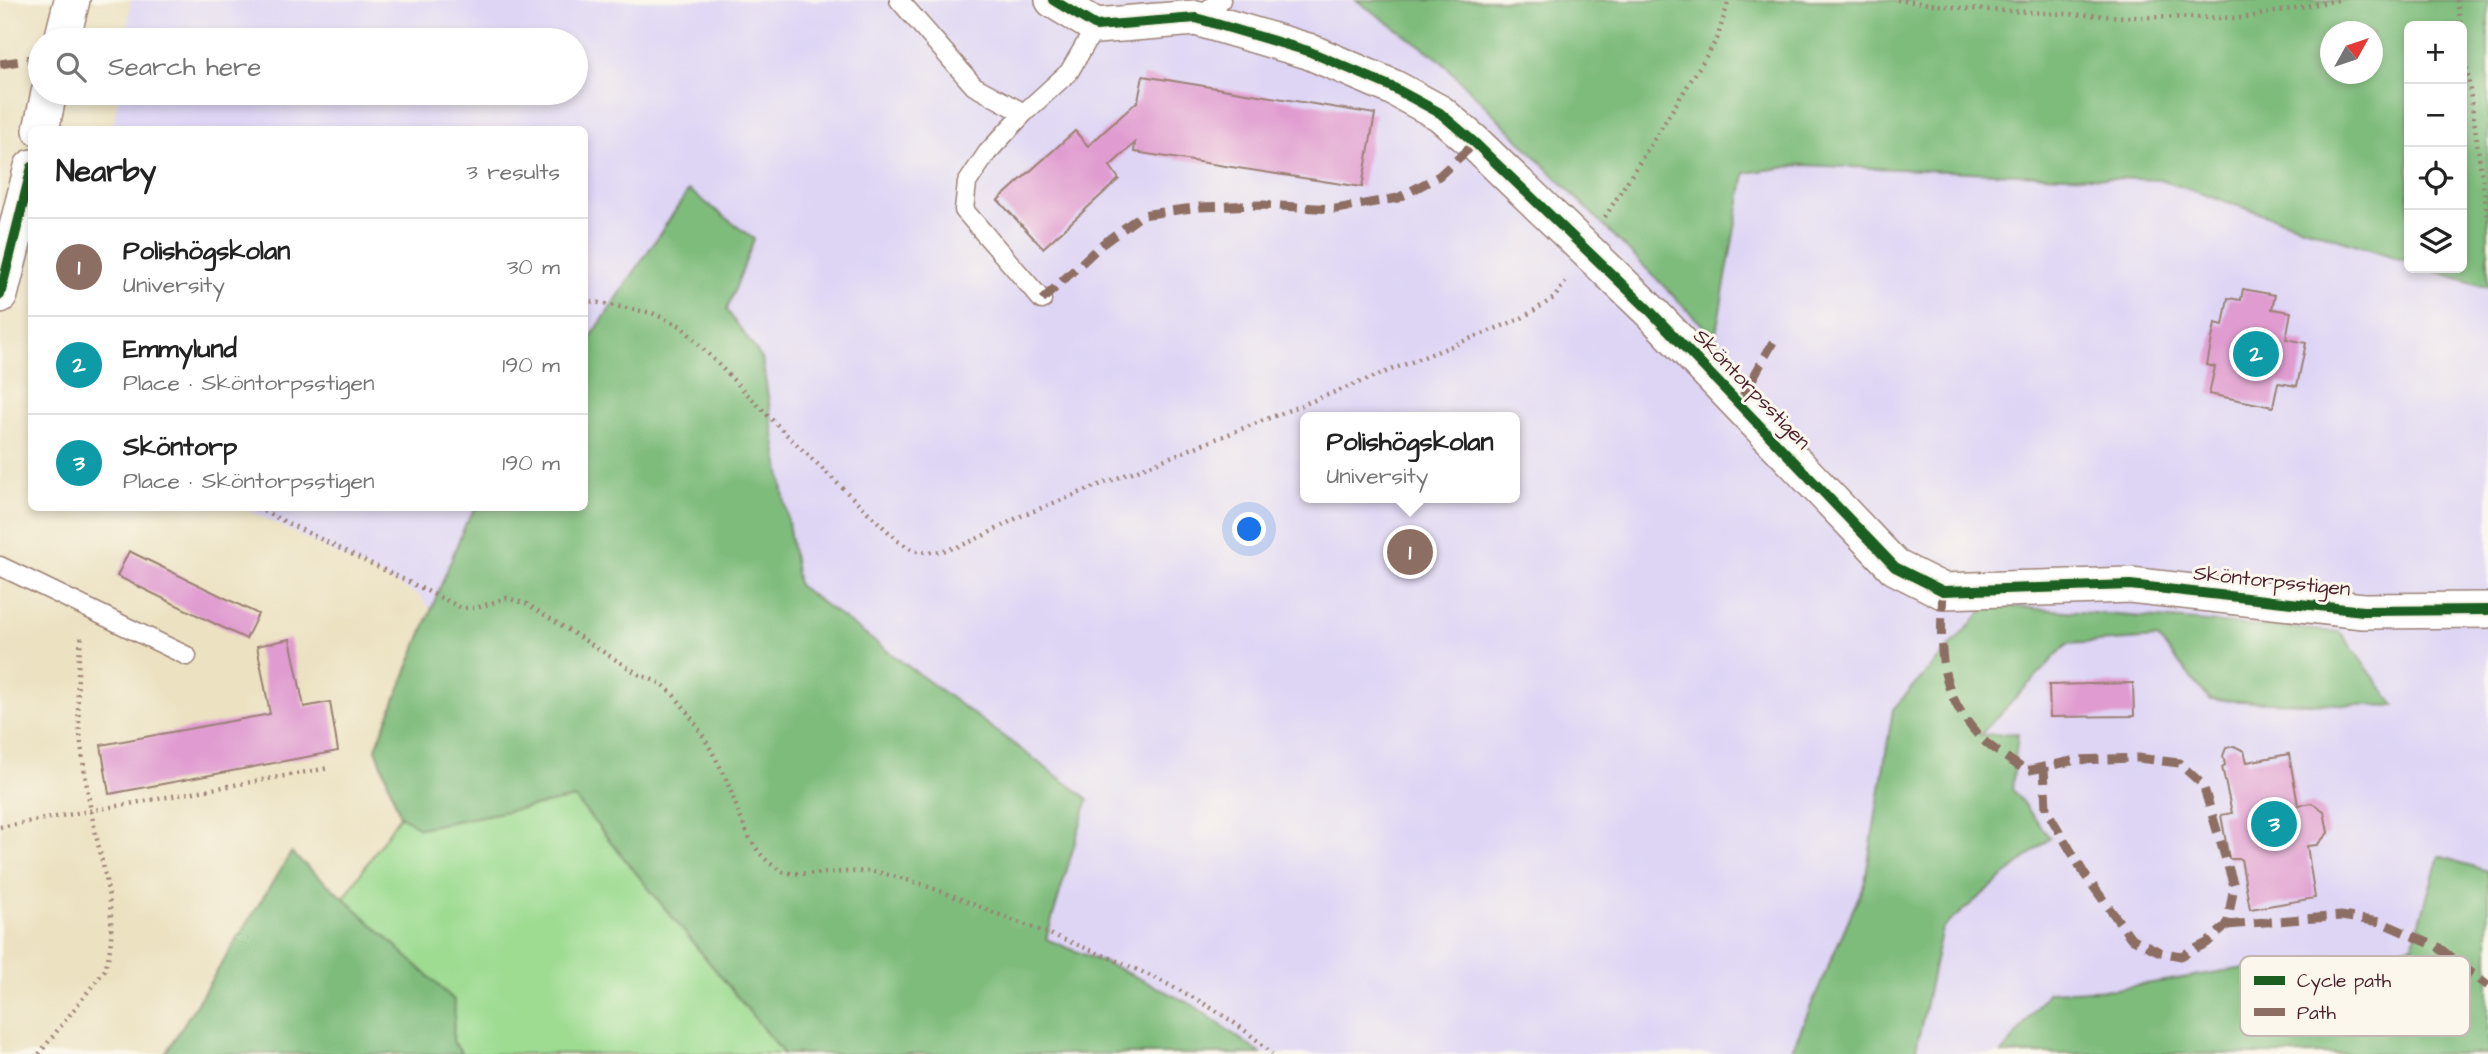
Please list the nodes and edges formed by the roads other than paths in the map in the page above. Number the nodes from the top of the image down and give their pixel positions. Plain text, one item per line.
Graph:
1 (72, 0) edge
2 (899, 0) edge
3 (1054, 0) edge
4 (1209, 9) edge
5 (1096, 26) junction
6 (65, 28) edge
7 (46, 105) edge
8 (1024, 113) junction
9 (42, 126) edge
10 (28, 183) edge
11 (0, 295) edge
12 (1042, 300) dead end
13 (0, 566) edge
14 (2488, 610) edge
15 (187, 656) dead end

1 - 6 street
2 - 8 lane
3 - 5 street
4 - 5 street, Sköntorpsstigen
4 - 14 street, Sköntorpsstigen
5 - 8 lane
7 - 9 street
8 - 12 lane
10 - 11 street
13 - 15 lane

